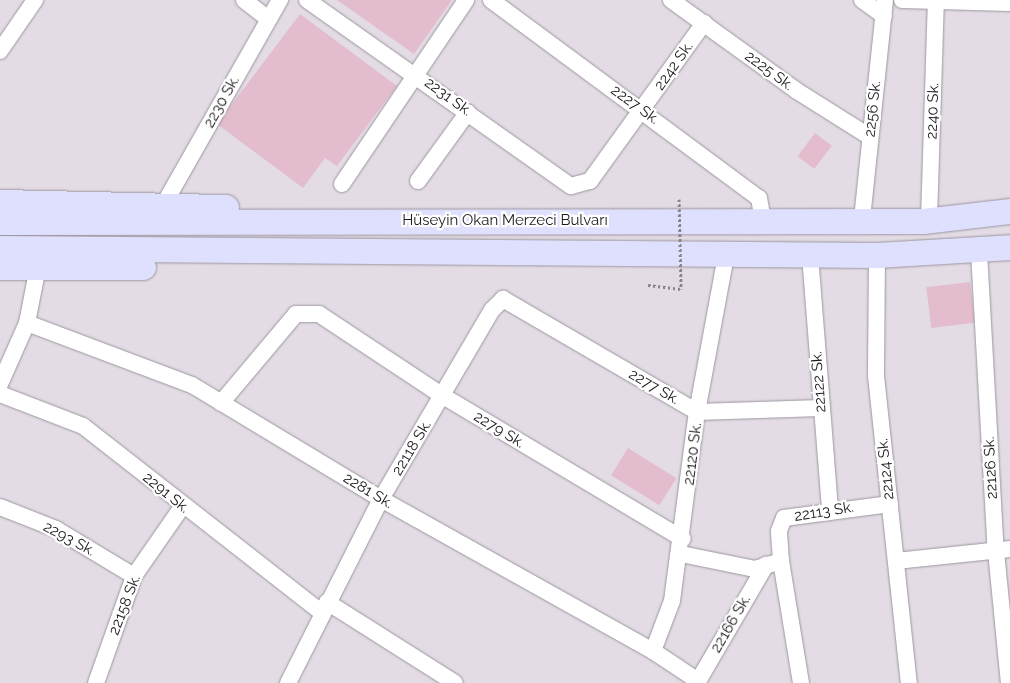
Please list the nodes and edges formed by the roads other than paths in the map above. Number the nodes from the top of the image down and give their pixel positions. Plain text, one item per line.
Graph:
1 (35, 0) edge
2 (244, 0) edge
3 (280, 0) edge
4 (307, 0) edge
5 (466, 0) edge
6 (490, 0) edge
7 (671, 0) edge
8 (862, 0) edge
9 (902, 0) edge
10 (936, 1) junction
11 (1010, 3) edge
12 (885, 8) edge
13 (268, 19) junction
14 (704, 23) junction
15 (0, 51) edge
16 (416, 74) junction
17 (643, 111) junction
18 (468, 112) junction
19 (870, 136) junction
20 (418, 181) dead end
21 (590, 181) joint
22 (342, 184) dead end
23 (0, 202) edge
24 (164, 204) junction
25 (1010, 212) edge
26 (862, 219) junction
27 (378, 220) junction
28 (929, 220) junction
29 (763, 221) junction
30 (0, 222) edge
31 (1010, 247) edge
32 (0, 248) edge
33 (374, 251) junction
34 (979, 252) junction
35 (726, 255) junction
36 (810, 255) junction
37 (876, 255) junction
38 (0, 267) edge
39 (38, 267) junction
40 (503, 299) joint
41 (27, 323) junction
42 (0, 384) edge
43 (0, 394) edge
44 (443, 396) junction
45 (220, 403) junction
46 (821, 408) junction
47 (697, 412) junction
48 (381, 499) junction
49 (890, 504) junction
50 (0, 507) edge
51 (182, 507) junction
52 (830, 509) junction
53 (682, 546) junction
54 (1003, 550) edge
55 (896, 561) junction
56 (774, 563) junction
57 (134, 576) junction
58 (324, 607) junction
59 (653, 651) junction
60 (697, 682) edge
61 (96, 683) edge
62 (288, 683) edge
63 (455, 683) edge
64 (801, 683) edge
65 (909, 683) edge
66 (1009, 683) edge

1 - 15 street
2 - 13 street
3 - 13 street, 2230 Sk.
4 - 16 street, 2231 Sk.
5 - 16 street
6 - 17 street, 2227 Sk.
7 - 14 street, 2225 Sk.
8 - 12 street
9 - 10 street
10 - 11 street
10 - 28 street, 2240 Sk.
12 - 19 street, 2256 Sk.
13 - 24 street, 2230 Sk.
14 - 17 street, 2242 Sk.
14 - 19 street, 2225 Sk.
16 - 18 street, 2231 Sk.
16 - 22 street
17 - 21 street, 2242 Sk.
17 - 29 street, 2227 Sk.
18 - 20 street
18 - 21 street, 2231 Sk.
19 - 26 street, 2256 Sk.
23 - 24 main road
24 - 27 main road
25 - 28 main road, Hüseyin Okan Merzeci Bulvarı
26 - 28 main road, Hüseyin Okan Merzeci Bulvarı
26 - 29 main road, Hüseyin Okan Merzeci Bulvarı
27 - 29 main road, Hüseyin Okan Merzeci Bulvarı
27 - 30 main road, Hüseyin Okan Merzeci Bulvarı
31 - 34 main road, Hüseyin Okan Merzeci Bulvarı
32 - 33 main road, Hüseyin Okan Merzeci Bulvarı
33 - 35 main road, Hüseyin Okan Merzeci Bulvarı
33 - 39 main road
34 - 37 main road, Hüseyin Okan Merzeci Bulvarı
34 - 54 street, 22126 Sk.
35 - 36 main road, Hüseyin Okan Merzeci Bulvarı
35 - 47 street, 22120 Sk.
36 - 37 main road, Hüseyin Okan Merzeci Bulvarı
36 - 46 street, 22122 Sk.
37 - 49 street, 22124 Sk.
38 - 39 main road
39 - 41 street
40 - 44 street, 22118 Sk.
40 - 47 street, 2277 Sk.
41 - 42 street
41 - 45 street, 2281 Sk.
43 - 51 street, 2291 Sk.
44 - 45 street, 2279 Sk.
44 - 48 street, 22118 Sk.
44 - 53 street, 2279 Sk.
45 - 48 street, 2281 Sk.
46 - 47 street
46 - 52 street, 22122 Sk.
47 - 53 street, 22120 Sk.
48 - 58 street, 22118 Sk.
48 - 59 street, 2281 Sk.
49 - 52 street, 22113 Sk.
49 - 55 street, 22124 Sk.
50 - 57 street, 2293 Sk.
51 - 57 street, 22158 Sk.
51 - 58 street, 2291 Sk.
52 - 56 street, 22113 Sk.
53 - 56 street
53 - 59 street, 22120 Sk.
54 - 55 street
54 - 66 street, 22126 Sk.
55 - 65 street, 22124 Sk.
56 - 60 street, 22166 Sk.
56 - 64 street
57 - 61 street, 22158 Sk.
58 - 62 street, 22118 Sk.
58 - 63 street, 2291 Sk.
59 - 60 street, 2281 Sk.

